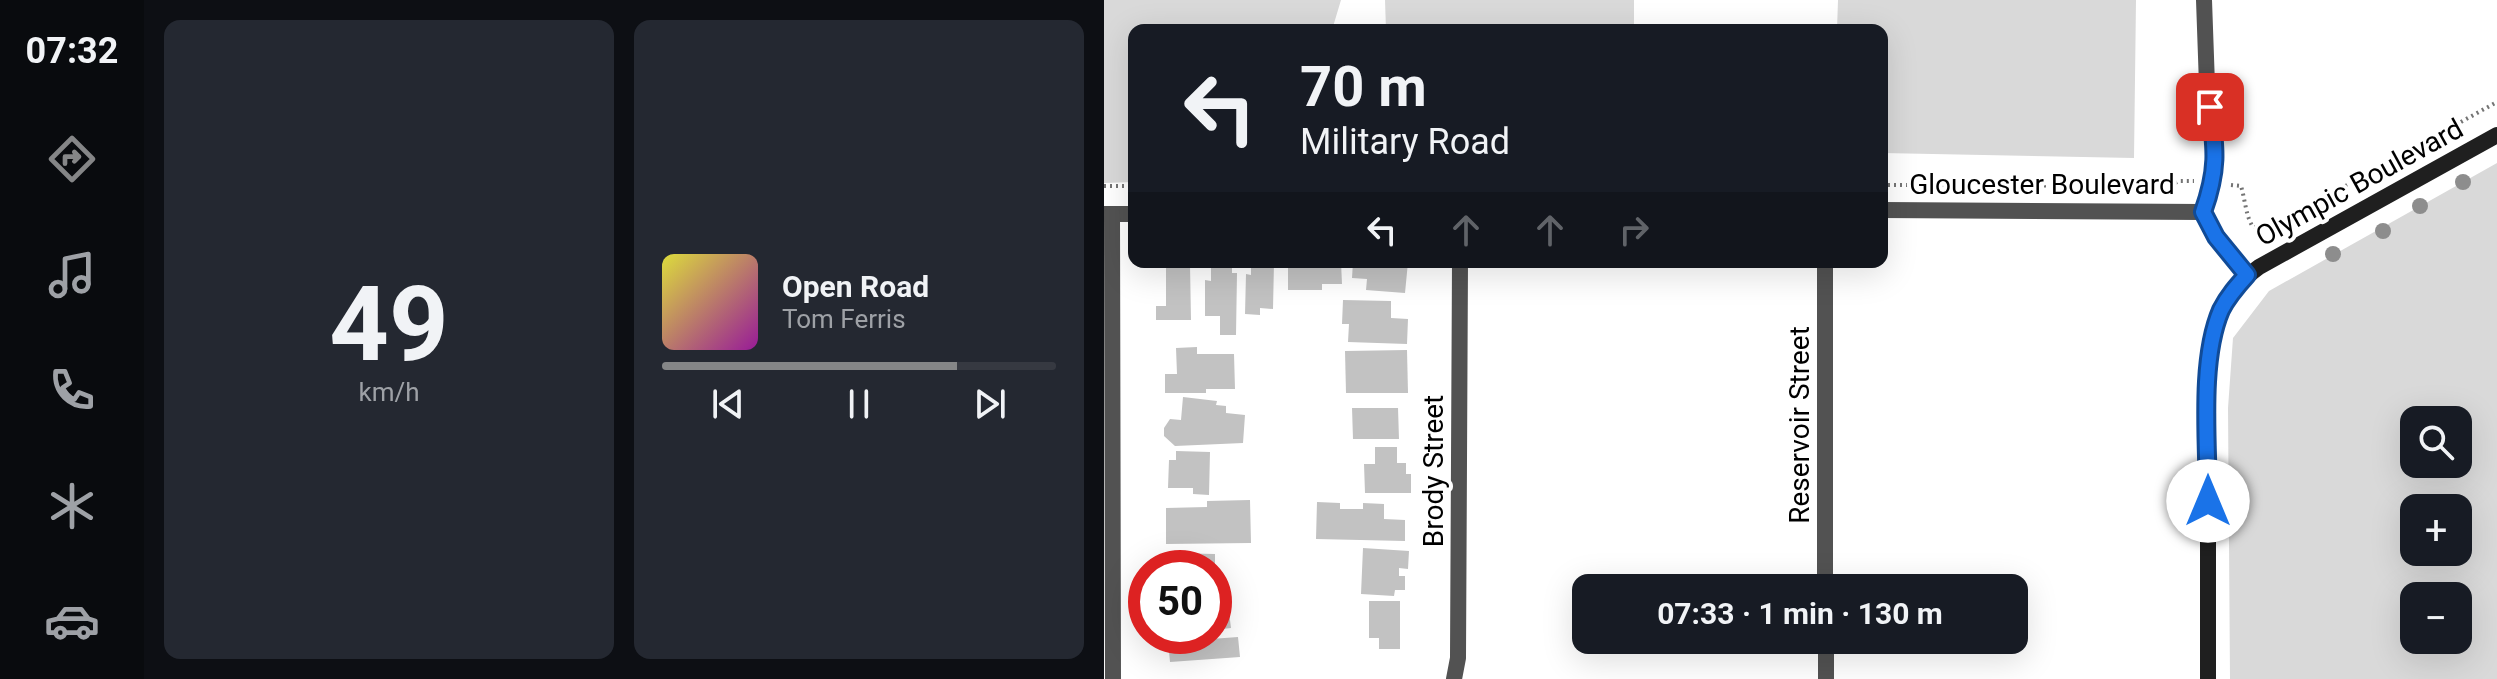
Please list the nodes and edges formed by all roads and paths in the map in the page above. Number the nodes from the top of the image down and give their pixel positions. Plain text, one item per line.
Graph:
1 (2204, 0) edge
2 (2497, 102) edge
3 (2497, 135) edge
4 (2179, 181) dead end
5 (1888, 185) edge
6 (1104, 186) edge
7 (1128, 186) edge
8 (2241, 186) dead end
9 (1888, 210) edge
10 (2203, 212) junction
11 (1108, 214) edge
12 (1460, 268) edge
13 (1825, 268) edge
14 (2247, 275) junction
15 (1825, 574) edge
16 (1826, 654) edge
17 (1113, 679) edge
18 (1454, 679) edge
19 (1826, 679) edge
20 (2208, 679) edge

1 - 10 street
2 - 8 path
3 - 14 main road, Olympic Boulevard
4 - 5 path
6 - 7 path
9 - 10 street, Gloucester Boulevard
10 - 14 street
11 - 17 street
12 - 18 street, Brody Street
13 - 15 street, Reservoir Street
14 - 20 main road
16 - 19 street

